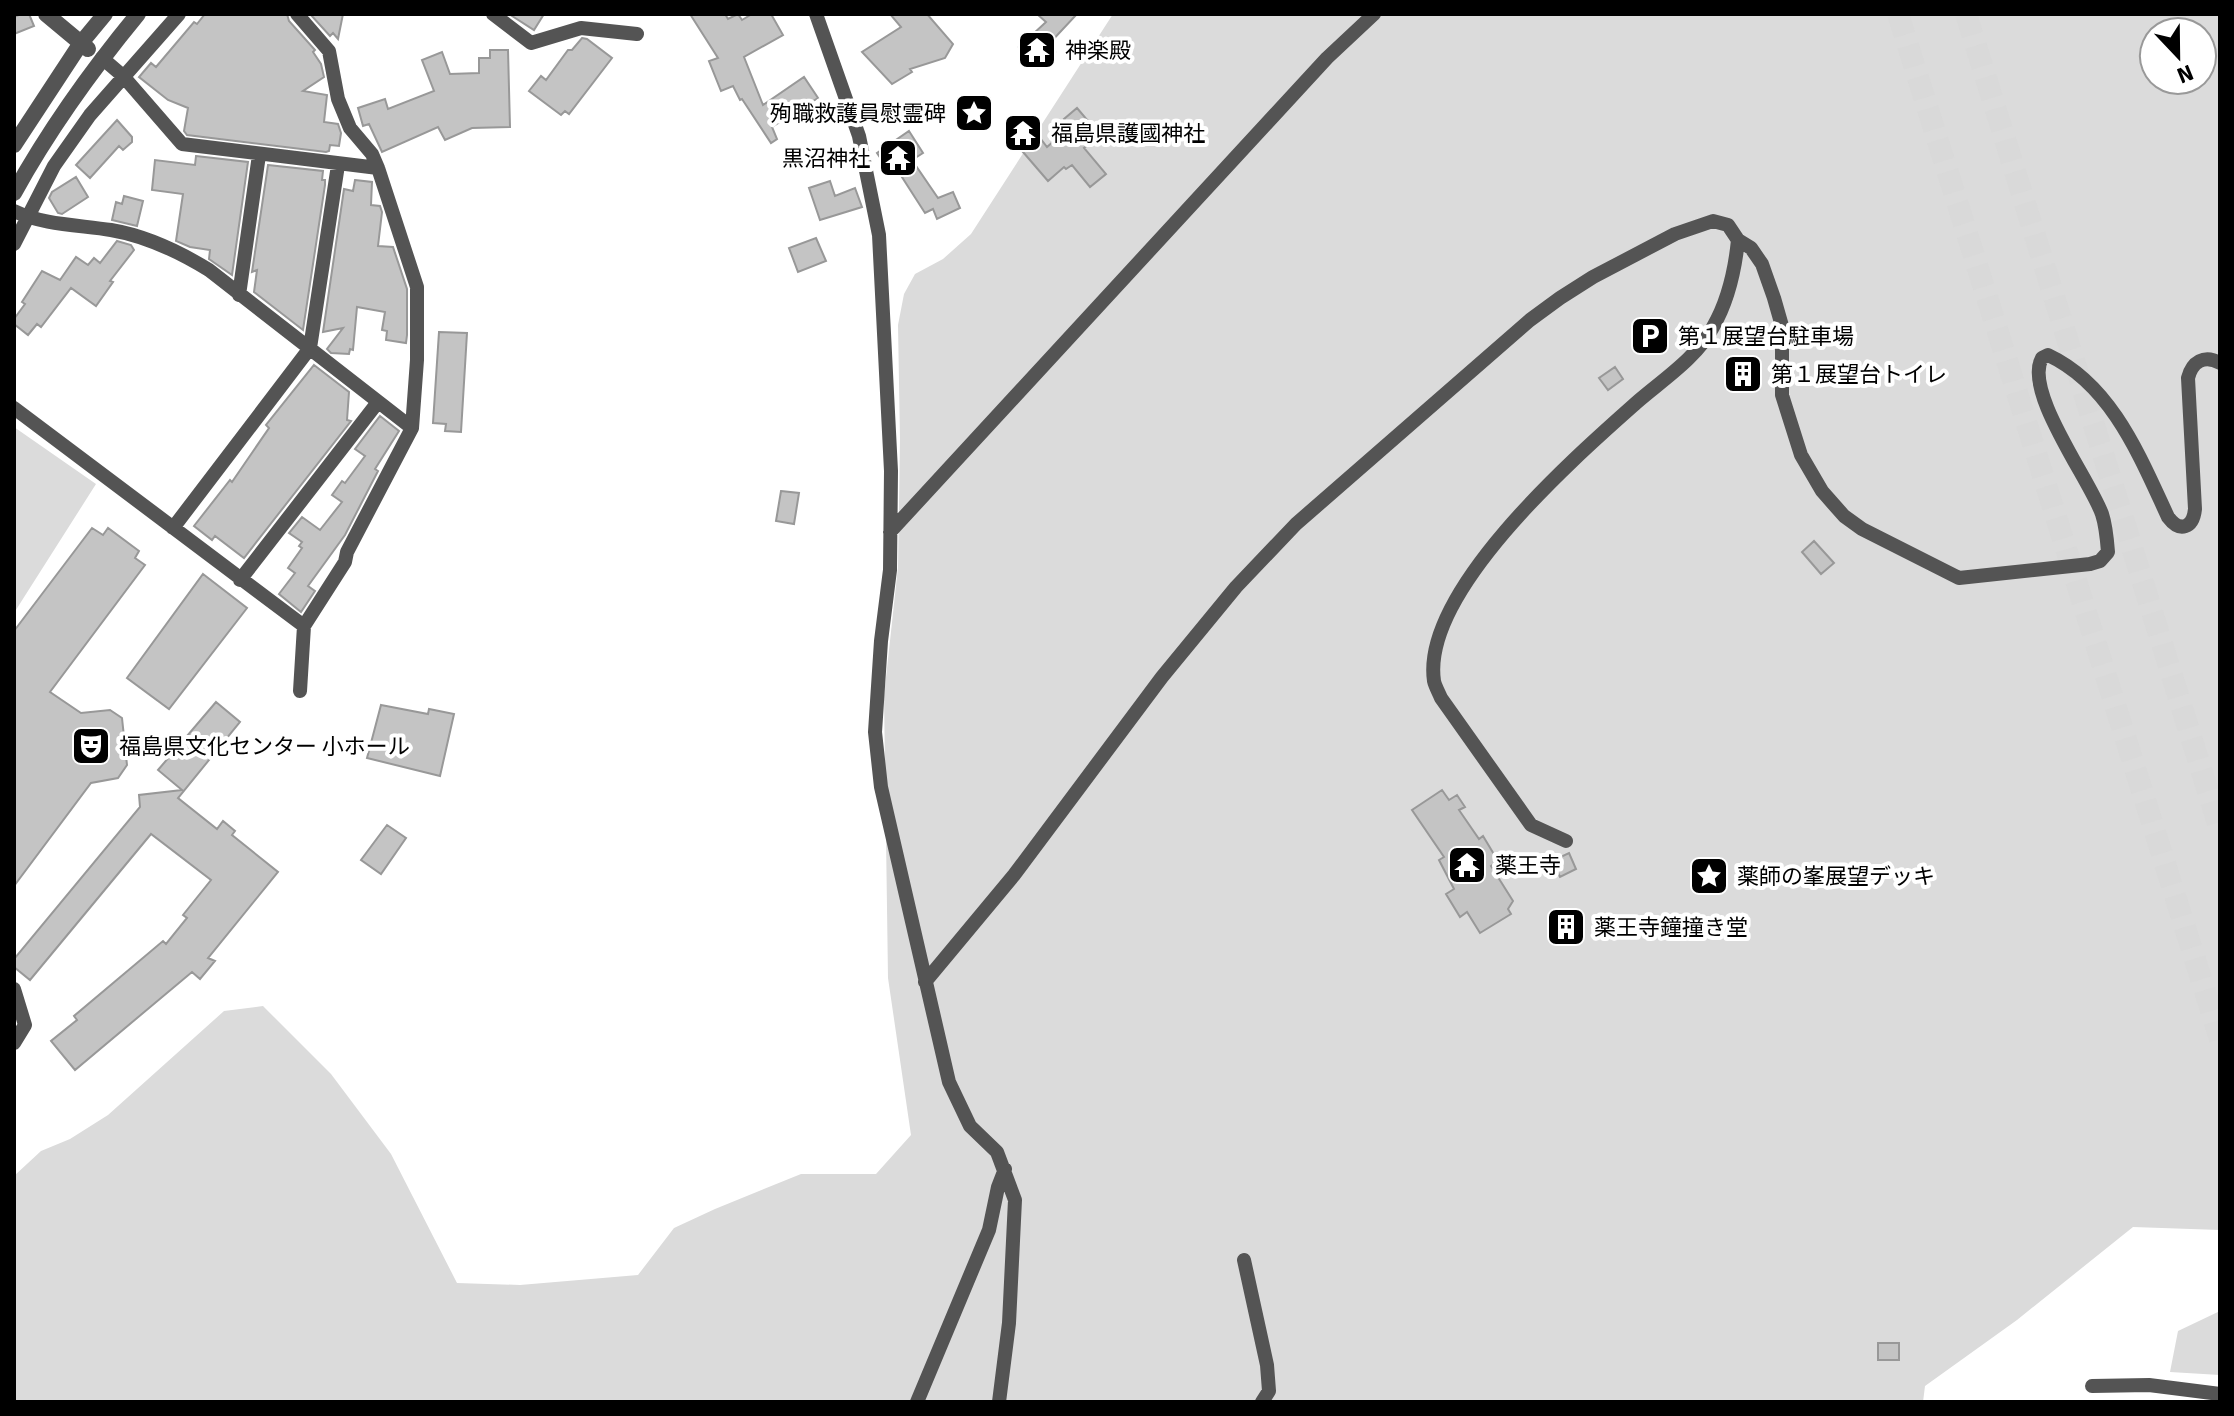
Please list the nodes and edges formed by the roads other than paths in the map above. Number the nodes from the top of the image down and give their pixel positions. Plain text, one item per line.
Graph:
1 (46, 14) edge
2 (105, 14) edge
3 (138, 14) edge
4 (179, 14) edge
5 (297, 14) edge
6 (493, 14) edge
7 (816, 14) edge
8 (1374, 14) edge
9 (637, 34) dead end
10 (81, 43) junction
11 (102, 58) junction
12 (123, 76) junction
13 (14, 145) edge
14 (259, 155) junction
15 (338, 165) junction
16 (378, 168) junction
17 (14, 193) edge
18 (21, 214) edge
19 (1738, 240) junction
20 (14, 244) edge
21 (239, 295) junction
22 (310, 348) junction
23 (2220, 363) edge
24 (378, 402) junction
25 (14, 408) edge
26 (412, 428) junction
27 (173, 528) junction
28 (890, 532) junction
29 (240, 580) junction
30 (304, 626) junction
31 (300, 691) dead end
32 (1566, 841) dead end
33 (925, 982) junction
34 (14, 989) edge
35 (14, 1043) edge
36 (1005, 1169) junction
37 (1244, 1260) dead end
38 (2092, 1386) dead end
39 (2220, 1394) edge
40 (917, 1402) edge
41 (999, 1402) edge
42 (1262, 1402) edge

1 - 10 street
2 - 10 street
3 - 11 street
4 - 12 street
5 - 16 street
6 - 9 street
7 - 28 street
8 - 28 street
10 - 11 street
10 - 13 street
11 - 12 street
11 - 17 street
12 - 14 street
12 - 18 street
14 - 15 street
14 - 21 street
15 - 16 street
15 - 22 street
16 - 26 street
18 - 20 street
18 - 21 street
19 - 23 street
19 - 32 street
19 - 33 street
21 - 22 street
22 - 24 street
22 - 27 street
24 - 26 street
24 - 29 street
25 - 27 street
26 - 30 street
27 - 29 street
28 - 33 street
29 - 30 street
30 - 31 street
33 - 36 street
34 - 35 street
36 - 40 street
36 - 41 street
37 - 42 street
38 - 39 street

